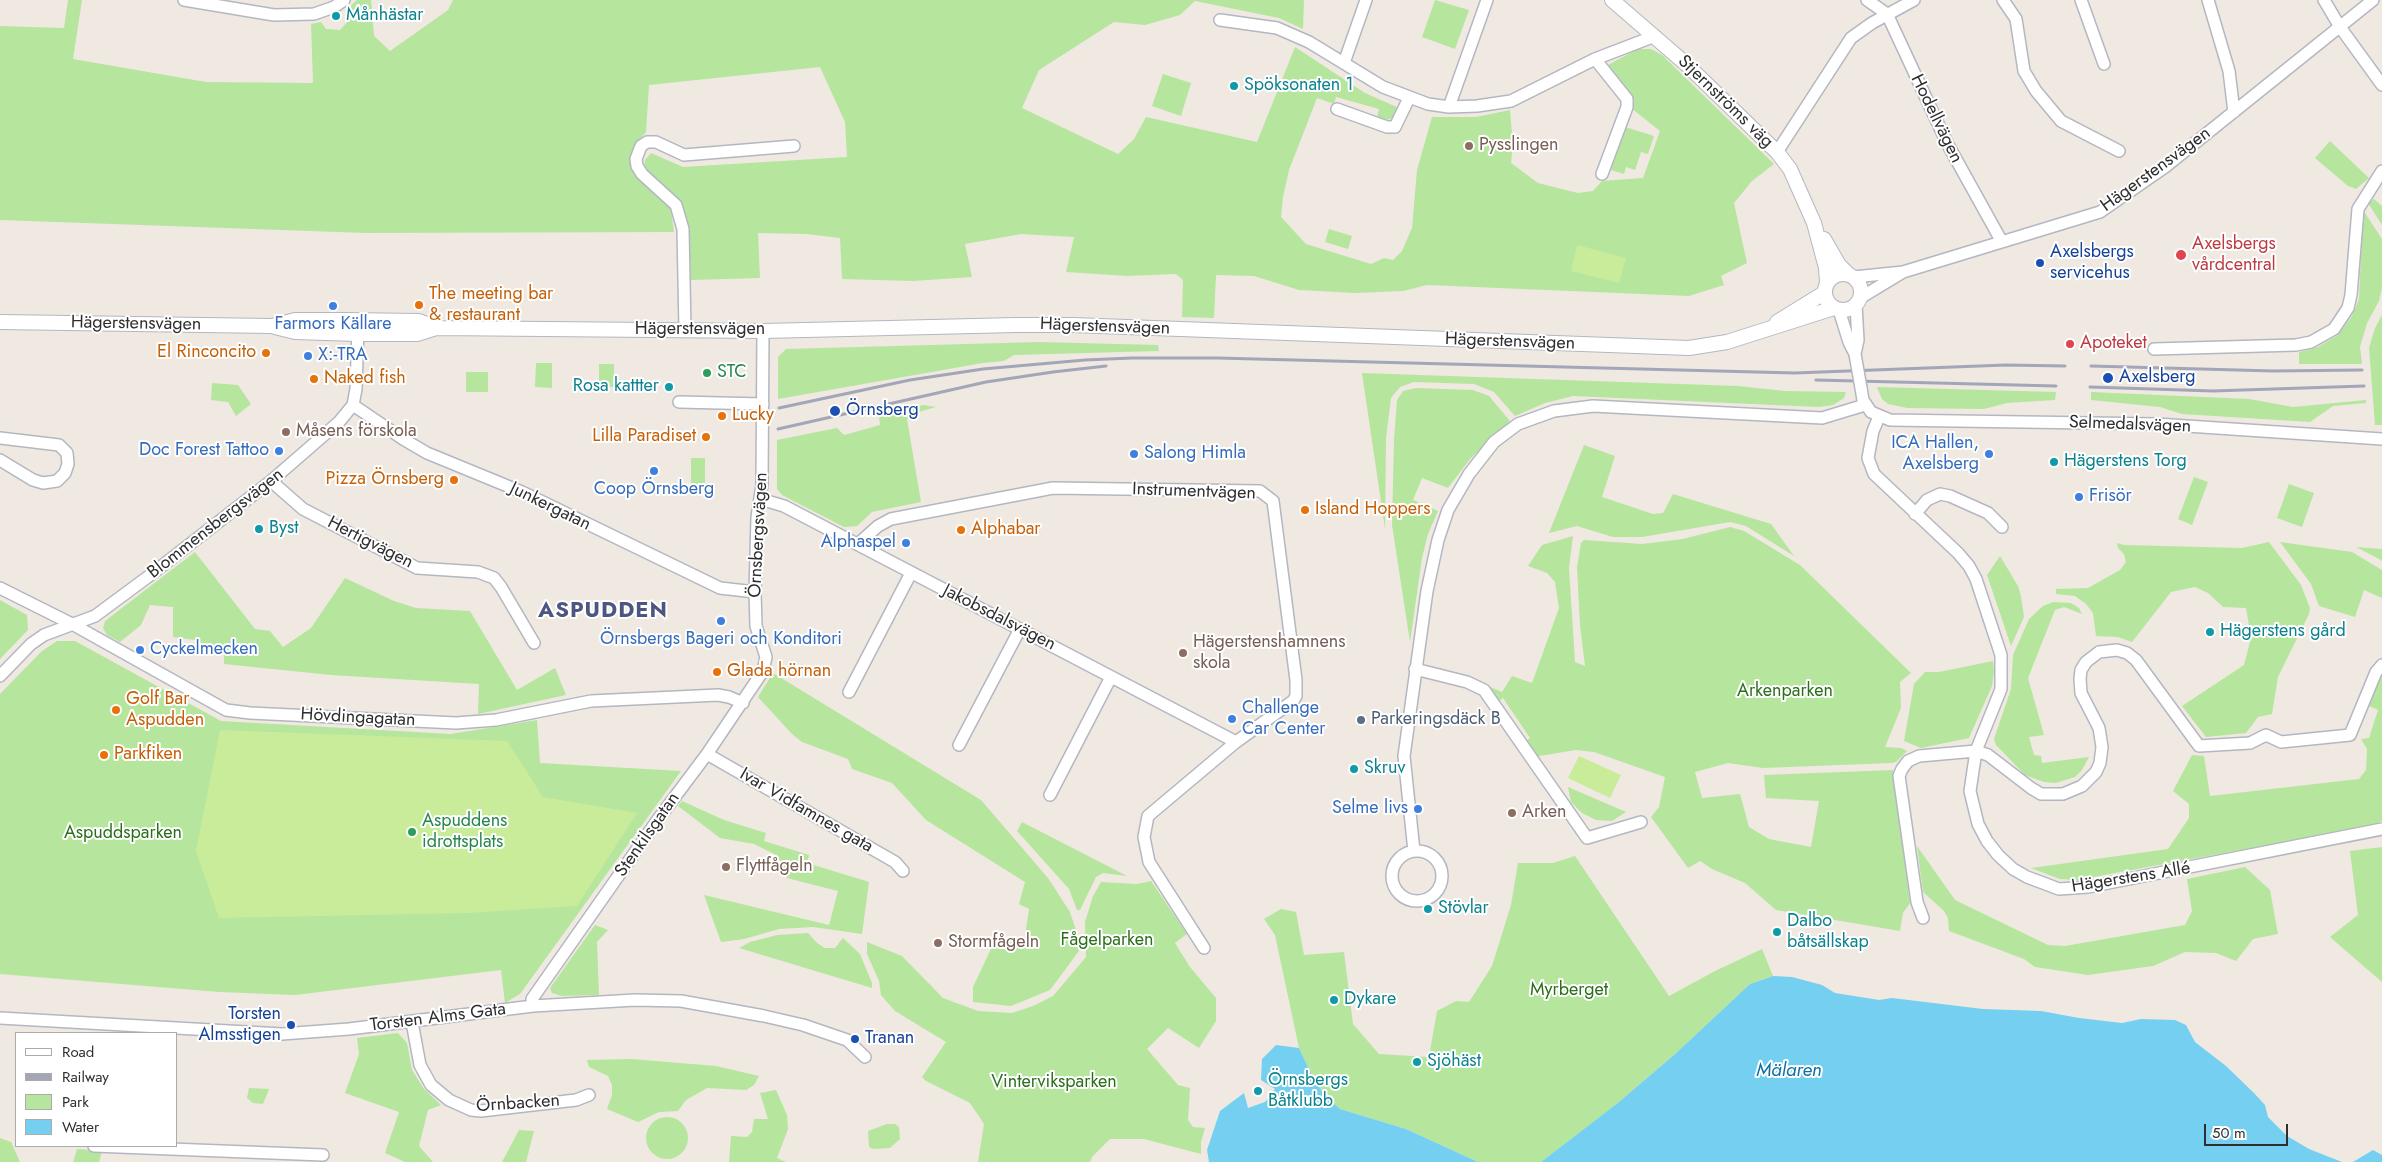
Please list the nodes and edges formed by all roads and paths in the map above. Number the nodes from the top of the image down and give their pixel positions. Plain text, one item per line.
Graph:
1 (184, 0) edge
2 (344, 0) edge
3 (1366, 0) edge
4 (1487, 0) edge
5 (1612, 0) edge
6 (1868, 0) edge
7 (1914, 0) edge
8 (2003, 0) edge
9 (2081, 0) edge
10 (2208, 0) edge
11 (2324, 0) edge
12 (2373, 0) edge
13 (1887, 14) junction
14 (1220, 20) dead end
15 (2340, 27) junction
16 (1655, 36) junction
17 (1595, 59) junction
18 (1344, 63) junction
19 (2104, 64) dead end
20 (2382, 85) edge
21 (1409, 98) junction
22 (1449, 107) junction
23 (1338, 109) dead end
24 (2234, 112) junction
25 (794, 146) dead end
26 (2118, 151) dead end
27 (1776, 152) junction
28 (2382, 171) edge
29 (1602, 174) dead end
30 (1814, 223) junction
31 (2002, 242) junction
32 (1903, 272) junction
33 (1851, 276) junction
34 (1826, 288) junction
35 (1858, 301) junction
36 (1837, 309) junction
37 (0, 322) edge
38 (358, 327) junction
39 (1771, 327) junction
40 (685, 331) junction
41 (763, 331) junction
42 (2154, 349) dead end
43 (1855, 354) junction
44 (679, 402) dead end
45 (763, 404) junction
46 (353, 405) junction
47 (1865, 406) junction
48 (1879, 417) junction
49 (0, 438) edge
50 (2382, 439) edge
51 (0, 460) edge
52 (271, 481) junction
53 (760, 499) junction
54 (1915, 514) junction
55 (2002, 527) dead end
56 (858, 544) junction
57 (910, 573) junction
58 (0, 588) edge
59 (755, 592) junction
60 (72, 624) junction
61 (1020, 629) junction
62 (534, 643) dead end
63 (765, 664) joint
64 (2382, 665) edge
65 (1415, 670) junction
66 (0, 676) edge
67 (1111, 677) junction
68 (850, 692) dead end
69 (742, 703) junction
70 (1236, 742) junction
71 (959, 745) dead end
72 (1976, 751) junction
73 (707, 754) junction
74 (1050, 795) dead end
75 (1641, 822) dead end
76 (2382, 829) edge
77 (1414, 851) junction
78 (903, 871) dead end
79 (1923, 918) dead end
80 (1204, 948) dead end
81 (533, 1006) junction
82 (0, 1018) edge
83 (46, 1021) junction
84 (412, 1022) junction
85 (46, 1032) edge
86 (866, 1057) dead end
87 (589, 1094) dead end
88 (119, 1147) edge
89 (323, 1155) dead end

1 - 2 street
3 - 18 street
4 - 22 street
5 - 16 street, Stjernströms väg
6 - 13 street, Hodellvägen
7 - 13 street
8 - 26 street
9 - 19 street
10 - 24 street
11 - 15 street
12 - 15 street, Hägerstensvägen
13 - 27 street
13 - 31 street, Hodellvägen
14 - 18 street
15 - 20 street
15 - 24 street, Hägerstensvägen
16 - 17 street
16 - 27 street, Stjernströms väg
17 - 22 street
17 - 29 street
18 - 21 street
21 - 22 street
21 - 23 street
24 - 31 street, Hägerstensvägen
25 - 40 street
27 - 30 street, Stjernströms väg
28 - 42 street
30 - 33 street, Stjernströms väg
30 - 34 street, Stjernströms väg
31 - 32 street, Hägerstensvägen
32 - 33 street, Hägerstensvägen
32 - 35 street, Hägerstensvägen
33 - 34 street
33 - 35 street
34 - 36 street
34 - 39 street, Hägerstensvägen
35 - 36 street
35 - 43 street
36 - 39 street, Hägerstensvägen
36 - 43 street
37 - 38 street, Hägerstensvägen
38 - 40 street, Hägerstensvägen
38 - 46 street
39 - 41 street, Hägerstensvägen
40 - 41 street, Hägerstensvägen
41 - 45 street, Örnsbergsvägen
43 - 47 street, bridge
44 - 45 street
45 - 53 street, Örnsbergsvägen
46 - 52 street, Blommensbergsvägen
46 - 59 street, Junkergatan
47 - 48 street
47 - 65 street
48 - 50 street, Selmedalsvägen
48 - 54 street, Hägerstens Allé
49 - 51 street
52 - 60 street, Blommensbergsvägen
52 - 62 street, Hertigvägen
53 - 56 street, Jakobsdalsvägen
53 - 59 street, Örnsbergsvägen
54 - 55 street
54 - 72 street, Hägerstens Allé
56 - 57 street, Jakobsdalsvägen
56 - 70 street, Instrumentvägen
57 - 61 street, Jakobsdalsvägen
57 - 68 street
58 - 60 street, Hövdingagatan
59 - 63 street, Örnsbergsvägen
60 - 66 street, Blommensbergsvägen
60 - 69 street, Hövdingagatan
61 - 67 street, Jakobsdalsvägen
61 - 71 street
63 - 69 street, Stenkilsgatan
64 - 72 street
65 - 75 street
65 - 77 street
67 - 70 street, Jakobsdalsvägen
67 - 74 street
69 - 73 street, Stenkilsgatan
70 - 80 street, Instrumentvägen
72 - 76 street, Hägerstens Allé
72 - 79 street
73 - 78 street, Ivar Vidfamnes gata
73 - 81 street, Stenkilsgatan
77 - 77 street
81 - 84 street, Torsten Alms Gata
81 - 86 street, Torsten Alms Gata
82 - 83 street, Torsten Alms Gata
83 - 84 street, Torsten Alms Gata
83 - 85 street
84 - 87 street, Örnbacken
88 - 89 street

